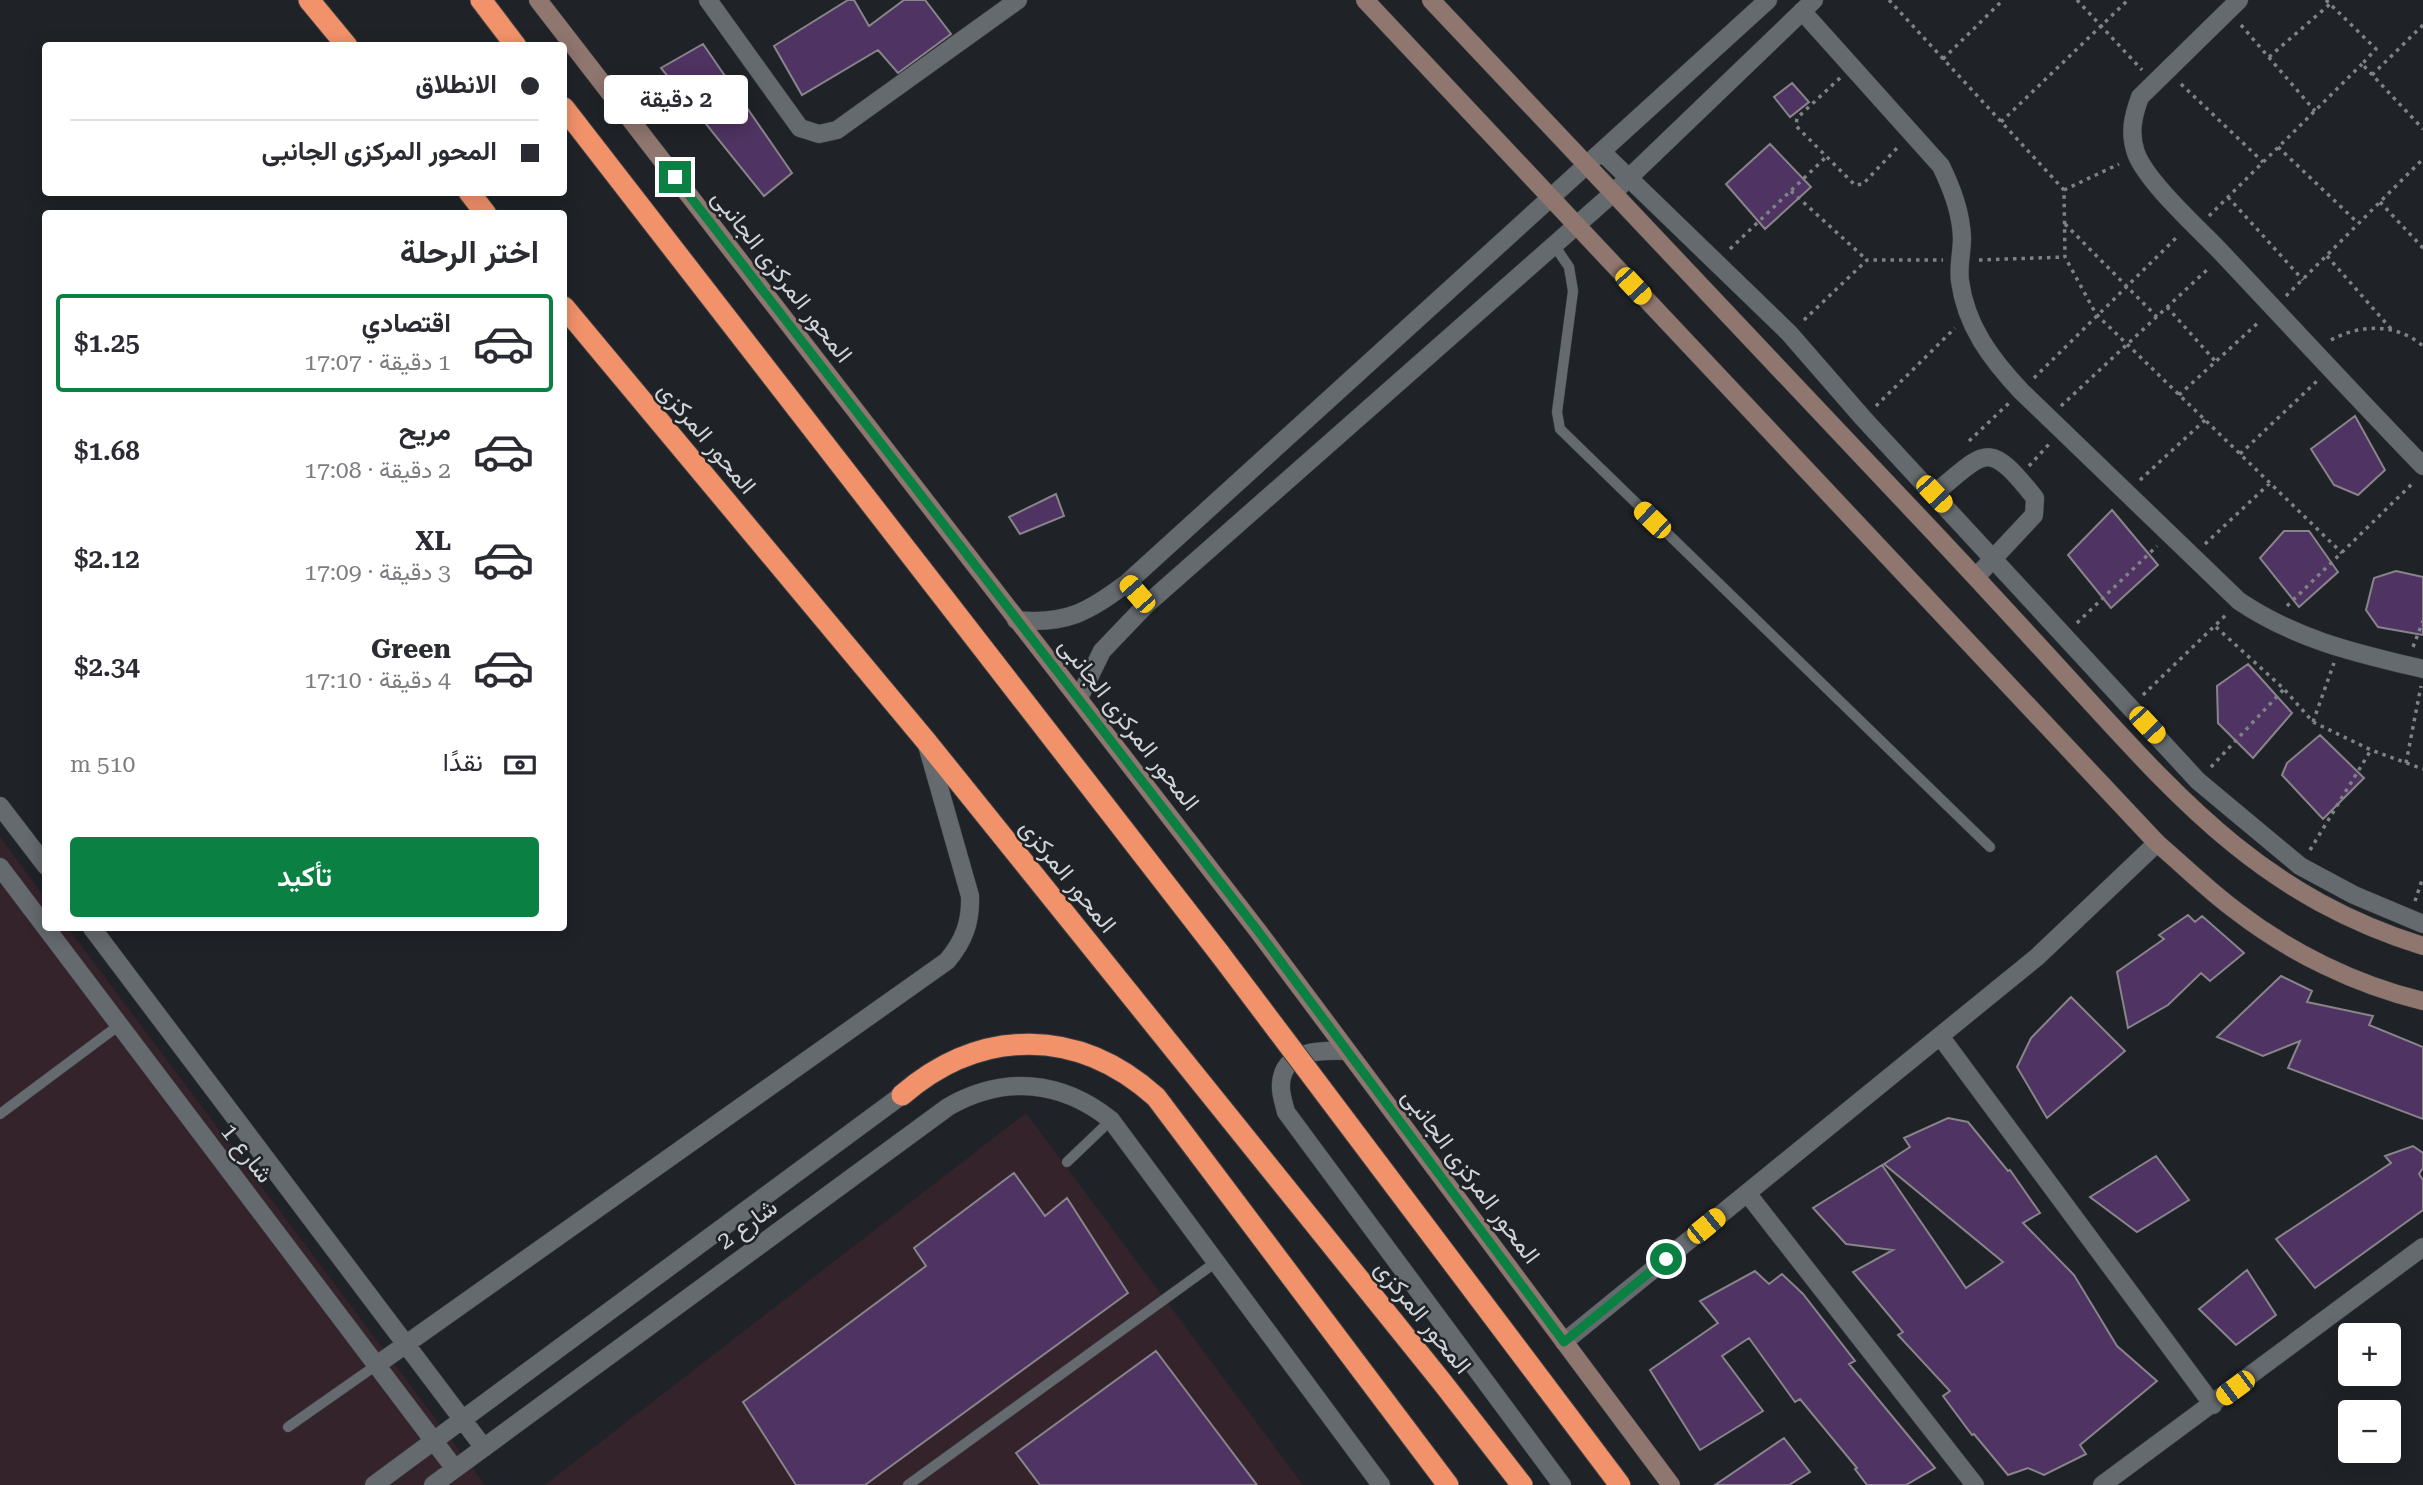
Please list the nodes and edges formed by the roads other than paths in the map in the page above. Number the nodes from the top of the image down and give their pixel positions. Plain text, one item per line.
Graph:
1 (309, 0) edge
2 (481, 0) edge
3 (538, 0) edge
4 (708, 0) edge
5 (1018, 0) edge
6 (1364, 0) edge
7 (1431, 0) edge
8 (1768, 0) edge
9 (1808, 5) edge
10 (2234, 5) edge
11 (344, 42) edge
12 (513, 42) edge
13 (567, 112) edge
14 (1603, 153) junction
15 (1588, 167) junction
16 (1628, 178) junction
17 (1612, 194) junction
18 (472, 196) edge
19 (1552, 199) junction
20 (483, 210) edge
21 (1576, 225) junction
22 (1554, 244) junction
23 (567, 311) edge
24 (2423, 466) edge
25 (1934, 494) junction
26 (1994, 559) junction
27 (1976, 577) junction
28 (1127, 583) junction
29 (1146, 605) junction
30 (1016, 620) junction
31 (2414, 667) edge
32 (1079, 698) junction
33 (926, 741) junction
34 (0, 806) edge
35 (2158, 843) junction
36 (1990, 847) dead end
37 (42, 861) edge
38 (0, 867) edge
39 (42, 924) edge
40 (2423, 924) edge
41 (47, 931) edge
42 (94, 931) edge
43 (2423, 946) edge
44 (2423, 1001) edge
45 (118, 1026) junction
46 (1940, 1036) junction
47 (1348, 1051) junction
48 (902, 1095) joint
49 (0, 1114) edge
50 (1111, 1120) junction
51 (1067, 1162) dead end
52 (1747, 1193) junction
53 (2423, 1247) edge
54 (1216, 1262) junction
55 (1564, 1342) junction
56 (407, 1343) junction
57 (378, 1364) junction
58 (2213, 1405) junction
59 (462, 1419) junction
60 (288, 1427) dead end
61 (434, 1440) junction
62 (484, 1448) junction
63 (455, 1469) junction
64 (374, 1485) edge
65 (433, 1485) edge
66 (908, 1485) edge
67 (1381, 1485) edge
68 (1448, 1485) edge
69 (1522, 1485) edge
70 (1562, 1485) edge
71 (1620, 1485) edge
72 (1671, 1485) edge
73 (1975, 1485) edge
74 (2102, 1485) edge

1 - 11 highway
2 - 12 highway
3 - 30 street, المحور المركزى الجانبى
4 - 5 street
6 - 19 street
7 - 15 street
8 - 14 street
9 - 16 street
9 - 31 street
10 - 24 street
13 - 71 highway, bridge
14 - 15 street
14 - 16 street
15 - 17 street
15 - 19 street
16 - 17 street
16 - 25 street
17 - 21 street
17 - 27 street
18 - 20 highway
19 - 21 street
19 - 28 street
21 - 22 street
21 - 35 street
22 - 29 street
22 - 36 lane
23 - 33 highway, المحور المركزى
25 - 26 street
25 - 26 street
26 - 27 street
26 - 40 street
27 - 43 street
28 - 29 street
28 - 30 street
29 - 32 street
30 - 32 street, المحور المركزى الجانبى
32 - 47 street, المحور المركزى الجانبى
33 - 56 street
33 - 69 highway, المحور المركزى
34 - 37 street
35 - 44 street
35 - 46 street
38 - 39 street, شارع 1
41 - 45 street, شارع 1
42 - 56 street, شارع 1
45 - 49 lane
45 - 57 street, شارع 1
46 - 52 street
46 - 58 street
47 - 55 street, المحور المركزى الجانبى
47 - 70 street
48 - 59 street, شارع 2
48 - 68 highway
50 - 51 lane
50 - 54 street
50 - 62 street, شارع 2
52 - 55 street
52 - 73 street
53 - 58 street
54 - 66 lane
54 - 67 street
55 - 72 street, المحور المركزى الجانبى
56 - 57 street
56 - 59 street, شارع 1
57 - 60 lane
57 - 61 street, شارع 1
58 - 74 street
59 - 61 street, شارع 2
59 - 62 street, شارع 1
61 - 63 street, شارع 1
61 - 64 street, شارع 2
62 - 63 street, شارع 2
63 - 65 street, شارع 2

